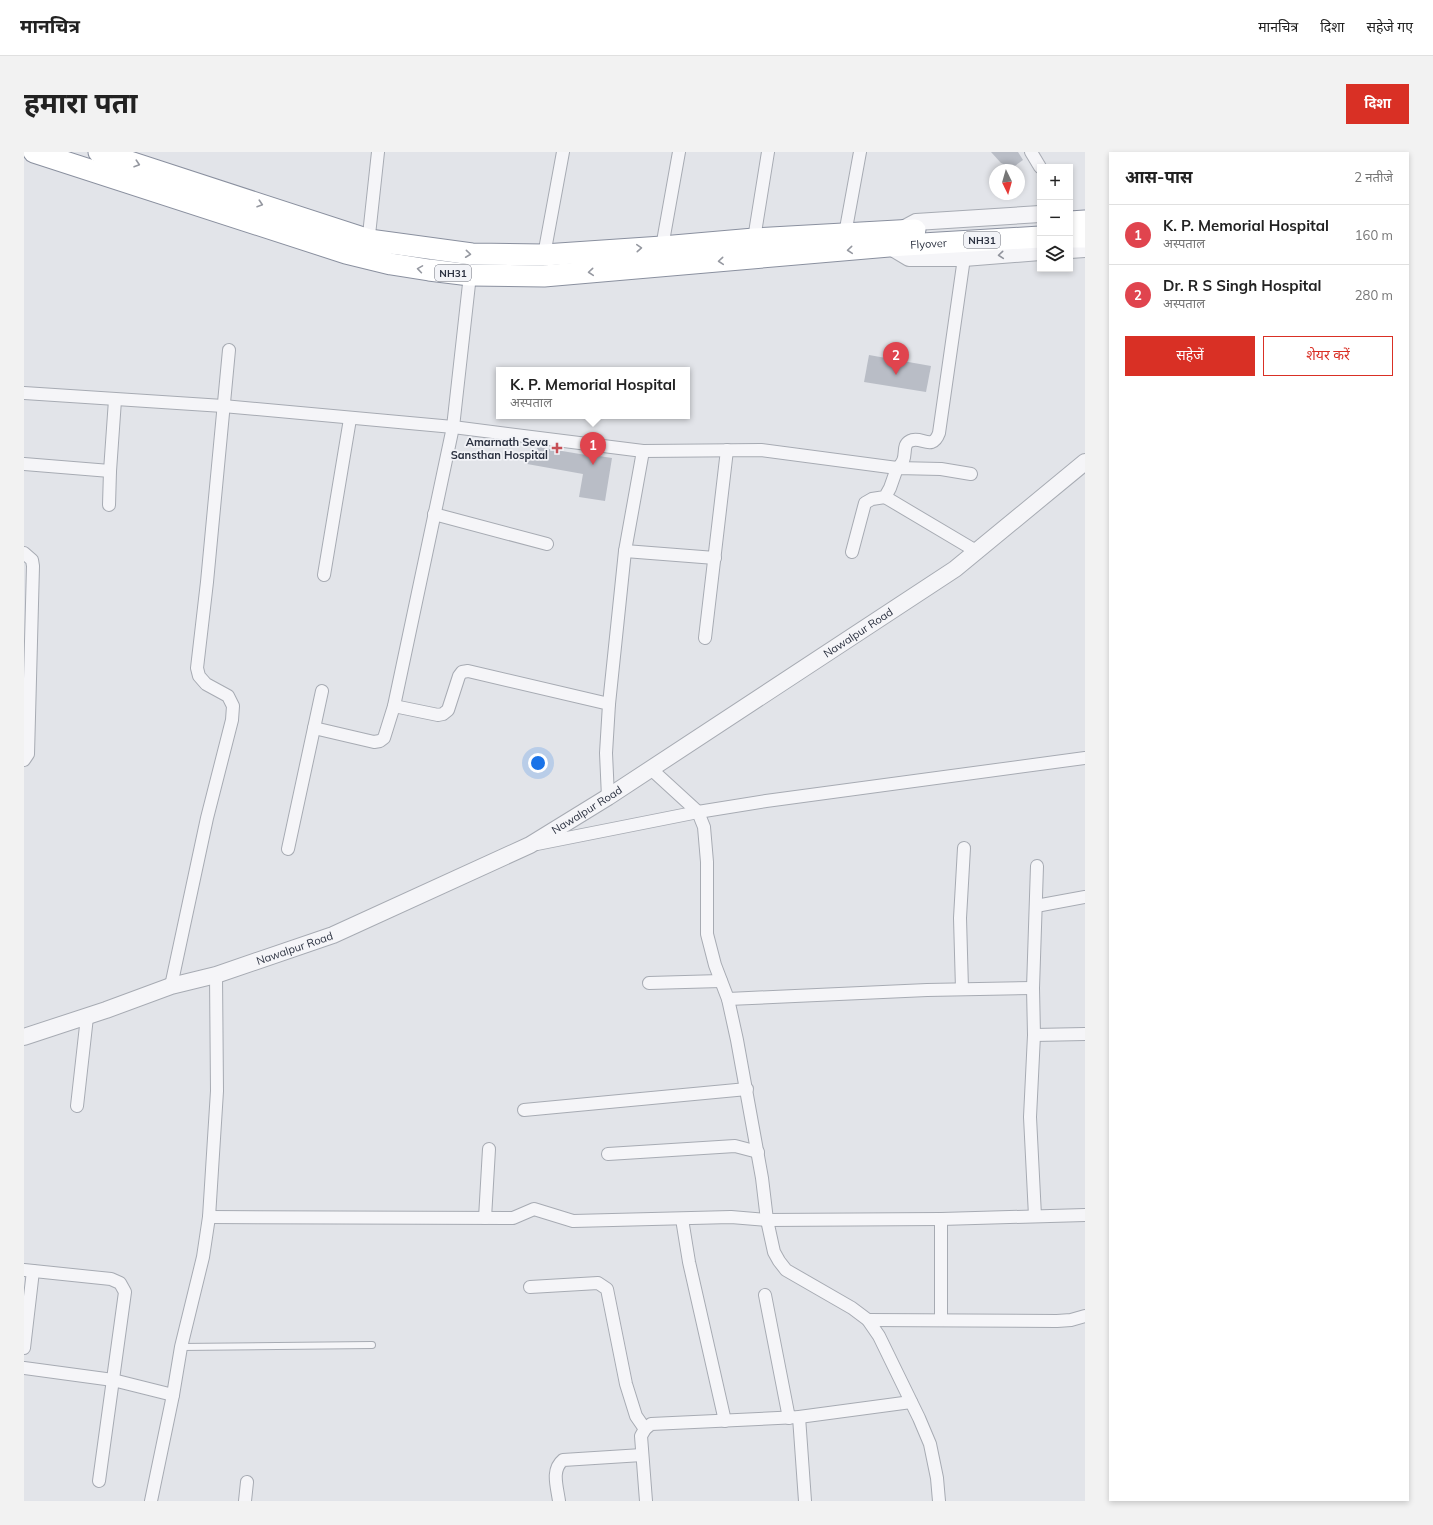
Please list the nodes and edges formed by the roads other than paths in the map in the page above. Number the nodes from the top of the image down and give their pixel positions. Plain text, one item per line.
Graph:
1 (34, 152) edge
2 (378, 152) edge
3 (563, 152) edge
4 (679, 152) edge
5 (768, 152) edge
6 (860, 152) edge
7 (1031, 152) edge
8 (109, 153) edge
9 (1038, 164) edge
10 (1073, 213) edge
11 (1085, 213) edge
12 (1037, 214) edge
13 (1085, 221) edge
14 (1073, 222) edge
15 (1037, 223) edge
16 (845, 234) junction
17 (1037, 237) edge
18 (1073, 237) edge
19 (1085, 237) edge
20 (754, 239) junction
21 (894, 239) junction
22 (662, 247) junction
23 (367, 249) junction
24 (1085, 249) edge
25 (1073, 250) edge
26 (1037, 252) edge
27 (544, 255) junction
28 (964, 258) junction
29 (470, 275) junction
30 (229, 350) dead end
31 (24, 393) edge
32 (115, 400) junction
33 (223, 406) junction
34 (350, 419) junction
35 (453, 427) junction
36 (727, 450) junction
37 (644, 451) junction
38 (1085, 462) edge
39 (24, 464) edge
40 (897, 468) junction
41 (110, 471) junction
42 (971, 474) dead end
43 (885, 497) junction
44 (109, 505) dead end
45 (434, 514) junction
46 (547, 544) dead end
47 (624, 551) junction
48 (976, 551) junction
49 (852, 552) dead end
50 (24, 553) edge
51 (715, 558) junction
52 (324, 575) dead end
53 (705, 638) dead end
54 (322, 691) dead end
55 (609, 704) junction
56 (394, 706) junction
57 (314, 728) junction
58 (1085, 758) edge
59 (24, 760) edge
60 (651, 769) junction
61 (608, 797) junction
62 (698, 812) junction
63 (530, 845) junction
64 (964, 848) dead end
65 (288, 849) dead end
66 (1037, 866) dead end
67 (1085, 896) edge
68 (1036, 906) junction
69 (216, 975) junction
70 (721, 981) junction
71 (649, 983) dead end
72 (170, 986) junction
73 (1033, 988) junction
74 (962, 989) junction
75 (728, 999) junction
76 (87, 1016) junction
77 (1085, 1034) edge
78 (1034, 1035) junction
79 (24, 1037) edge
80 (747, 1089) junction
81 (77, 1106) dead end
82 (524, 1110) dead end
83 (489, 1149) dead end
84 (758, 1152) junction
85 (608, 1154) dead end
86 (1085, 1215) edge
87 (1034, 1216) junction
88 (209, 1217) junction
89 (485, 1218) junction
90 (682, 1219) junction
91 (767, 1220) junction
92 (941, 1220) junction
93 (28, 1270) edge
94 (530, 1288) dead end
95 (765, 1295) dead end
96 (1085, 1316) edge
97 (868, 1320) junction
98 (941, 1320) junction
99 (372, 1345) dead end
100 (24, 1348) edge
101 (181, 1348) junction
102 (24, 1368) edge
103 (113, 1380) junction
104 (173, 1395) junction
105 (911, 1402) junction
106 (794, 1417) junction
107 (725, 1421) junction
108 (645, 1428) junction
109 (642, 1455) junction
110 (99, 1481) dead end
111 (247, 1482) dead end
112 (151, 1501) edge
113 (245, 1501) edge
114 (559, 1501) edge
115 (646, 1501) edge
116 (805, 1501) edge
117 (939, 1501) edge

1 - 23 highway, NH31
2 - 23 street
3 - 27 street
4 - 22 street
5 - 20 street
6 - 16 street
7 - 9 street
8 -> 23 highway, NH31
10 - 11 street
12 - 21 street
13 - 14 highway
15 - 21 highway, Flyover / NH31
16 - 20 highway, NH31
16 - 21 highway, NH31
17 - 21 highway, Flyover / NH31
18 - 19 highway
20 - 22 highway, NH31
21 - 28 street
21 -> 29 highway, NH31
27 -> 22 highway, NH31
23 -> 27 highway, NH31
29 -> 23 highway, NH31
24 - 25 street
26 -> 28 street
28 - 40 street
29 - 35 street
30 - 33 street
31 - 32 street
32 - 33 street
32 - 41 street
33 - 34 street
33 - 72 street
34 - 35 street
34 - 52 street
35 - 37 street
35 - 45 street
36 - 37 street
36 - 40 street
36 - 51 street
37 - 47 street
38 - 48 street, Nawalpur Road
39 - 41 street
40 - 42 street
40 - 43 street
41 - 44 street
43 - 48 street
43 - 49 street
45 - 46 street
45 - 56 street
47 - 51 street
47 - 55 street
48 - 60 street, Nawalpur Road
50 - 59 street
51 - 53 street
54 - 57 street
55 - 56 street
55 - 61 street
56 - 57 street
57 - 65 street
58 - 62 street
60 - 61 street, Nawalpur Road
60 - 62 street
61 - 63 street, Nawalpur Road
62 - 63 street
62 - 70 street
63 - 69 street, Nawalpur Road
64 - 74 street
66 - 68 street
67 - 68 street
68 - 73 street
69 - 72 street, Nawalpur Road
69 - 88 street
70 - 71 street
70 - 75 street
72 - 76 street, Nawalpur Road
73 - 74 street
73 - 78 street
74 - 75 street
75 - 80 street
76 - 79 street, Nawalpur Road
76 - 81 street
77 - 78 street
78 - 87 street
80 - 82 street
80 - 84 street
83 - 89 street
84 - 85 street
84 - 91 street
86 - 87 street
87 - 92 street
88 - 89 street
88 - 101 street
89 - 90 street
90 - 91 street
90 - 107 street
91 - 92 street
91 - 97 street
92 - 98 street
93 - 100 street
93 - 103 street
94 - 108 street
95 - 106 street
96 - 98 street
97 - 98 street
97 - 105 street
99 - 101 lane
101 - 104 street
102 - 103 street
103 - 104 street
103 - 110 street
104 - 112 street
105 - 106 street
105 - 117 street
106 - 107 street
106 - 116 street
107 - 108 street
108 - 109 street
109 - 114 street
109 - 115 street
111 - 113 street

